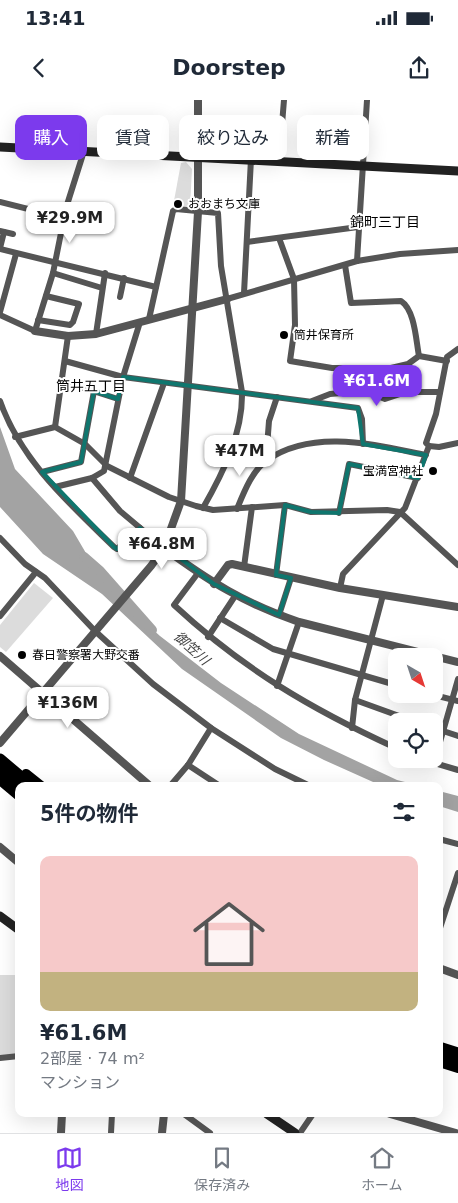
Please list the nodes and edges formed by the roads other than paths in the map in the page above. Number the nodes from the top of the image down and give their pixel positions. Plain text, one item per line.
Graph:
1 (198, 100) edge
2 (284, 100) edge
3 (367, 100) edge
4 (198, 115) edge
5 (0, 147) edge
6 (15, 148) edge
7 (87, 151) edge
8 (179, 156) edge
9 (81, 160) edge
10 (199, 160) edge
11 (251, 160) edge
12 (265, 160) edge
13 (279, 161) junction
14 (364, 165) junction
15 (458, 171) edge
16 (0, 202) edge
17 (198, 212) junction
18 (64, 218) junction
19 (358, 228) junction
20 (2, 232) edge
21 (13, 234) dead end
22 (279, 238) junction
23 (247, 242) junction
24 (0, 249) edge
25 (458, 250) edge
26 (16, 254) junction
27 (357, 261) junction
28 (56, 262) junction
29 (345, 266) junction
30 (53, 273) junction
31 (104, 273) junction
32 (124, 278) junction
33 (294, 279) junction
34 (156, 287) junction
35 (102, 288) junction
36 (244, 293) junction
37 (46, 296) junction
38 (120, 297) dead end
39 (227, 299) junction
40 (192, 308) junction
41 (0, 314) edge
42 (149, 318) junction
43 (38, 320) junction
44 (140, 322) junction
45 (35, 331) junction
46 (96, 334) junction
47 (68, 336) junction
48 (458, 349) edge
49 (419, 356) junction
50 (65, 361) junction
51 (447, 361) junction
52 (123, 377) junction
53 (62, 381) junction
54 (164, 383) junction
55 (187, 387) junction
56 (94, 392) junction
57 (242, 392) junction
58 (440, 392) junction
59 (277, 397) junction
60 (118, 399) junction
61 (0, 401) edge
62 (311, 402) junction
63 (55, 427) junction
64 (15, 437) junction
65 (458, 443) edge
66 (85, 444) junction
67 (363, 444) junction
68 (429, 446) junction
69 (426, 455) junction
70 (266, 460) junction
71 (107, 466) junction
72 (42, 472) junction
73 (92, 478) junction
74 (130, 478) junction
75 (418, 478) junction
76 (55, 487) junction
77 (181, 500) junction
78 (285, 505) junction
79 (252, 506) junction
80 (203, 508) junction
81 (237, 509) junction
82 (400, 512) junction
83 (339, 513) junction
84 (140, 528) junction
85 (0, 538) edge
86 (164, 548) junction
87 (458, 565) edge
88 (244, 567) junction
89 (36, 572) junction
90 (198, 573) junction
91 (276, 575) junction
92 (291, 578) junction
93 (214, 584) junction
94 (340, 588) junction
95 (383, 595) junction
96 (235, 596) junction
97 (458, 607) edge
98 (279, 615) junction
99 (0, 616) edge
100 (220, 618) junction
101 (299, 622) junction
102 (95, 631) junction
103 (208, 637) junction
104 (372, 640) junction
105 (288, 654) junction
106 (0, 656) edge
107 (458, 662) edge
108 (361, 677) junction
109 (458, 679) edge
110 (388, 683) edge
111 (277, 686) junction
112 (44, 693) junction
113 (355, 700) junction
114 (455, 700) edge
115 (392, 713) edge
116 (211, 728) junction
117 (352, 728) junction
118 (444, 732) junction
119 (443, 735) edge
120 (458, 736) edge
121 (0, 743) edge
122 (388, 744) edge
123 (0, 752) edge
124 (0, 759) edge
125 (188, 765) junction
126 (443, 766) edge
127 (458, 770) edge
128 (0, 771) edge
129 (0, 780) edge
130 (27, 782) edge
131 (36, 782) edge
132 (145, 782) edge
133 (173, 782) edge
134 (214, 782) edge
135 (302, 782) edge
136 (15, 784) edge
137 (15, 793) edge
138 (443, 840) edge
139 (458, 844) edge
140 (0, 847) edge
141 (15, 860) edge
142 (458, 873) edge
143 (0, 916) edge
144 (443, 919) edge
145 (15, 927) edge
146 (443, 969) edge
147 (458, 974) edge
148 (443, 1044) edge
149 (443, 1048) edge
150 (458, 1049) edge
151 (458, 1053) edge
152 (15, 1056) edge
153 (443, 1056) edge
154 (0, 1058) edge
155 (458, 1062) edge
156 (443, 1063) edge
157 (458, 1068) edge
158 (62, 1117) edge
159 (112, 1117) edge
160 (164, 1117) edge
161 (188, 1117) edge
162 (271, 1117) edge
163 (311, 1117) edge
164 (400, 1117) edge
165 (61, 1133) edge
166 (111, 1133) edge
167 (162, 1133) edge
168 (210, 1133) edge
169 (295, 1133) edge
170 (300, 1133) edge
171 (456, 1133) edge

1 - 4 street
2 - 13 street
3 - 14 street
5 - 6 main road
7 - 8 main road
9 - 18 street
10 - 17 street
11 - 23 street
12 - 13 main road
13 - 14 main road
14 - 15 main road
14 - 19 street
16 - 18 street
17 - 34 street
17 - 39 street
17 - 40 street
18 - 28 street
19 - 22 street
19 - 27 street
20 - 21 street
20 - 24 street
22 - 23 street
22 - 33 street
23 - 36 street
24 - 26 street
25 - 27 street
26 - 28 street
26 - 41 street
27 - 29 street
28 - 30 street
28 - 31 street
29 - 33 street
29 - 49 street
30 - 35 street
30 - 37 street
31 - 32 street
31 - 35 street
32 - 34 street
32 - 38 street
33 - 36 street
33 - 49 street
34 - 42 street
35 - 46 street
36 - 39 street
37 - 43 street
37 - 43 street
39 - 40 street
39 - 57 street
40 - 42 street
40 - 55 street
41 - 45 street
42 - 44 street
43 - 45 street
44 - 46 street
44 - 52 street
45 - 47 street
46 - 47 street
47 - 50 street
48 - 51 street
49 - 51 street
50 - 52 street
50 - 53 street
51 - 58 street
52 - 54 street
52 - 60 street
53 - 56 street
53 - 63 street
54 - 55 street
54 - 74 street
55 - 57 street
55 - 77 street
56 - 60 street
56 - 66 street
57 - 59 street
57 - 80 street
58 - 62 street
58 - 68 street
59 - 62 street
59 - 70 street
60 - 71 street
61 - 64 street
62 - 67 street
63 - 64 street
63 - 66 street
64 - 72 street
65 - 68 street
66 - 71 street
66 - 72 street
67 - 69 street
67 - 70 street
68 - 69 street
69 - 75 street
70 - 81 street
71 - 73 street
71 - 74 street
72 - 76 street
73 - 76 street
73 - 84 street
74 - 77 street
75 - 82 street
75 - 83 street
76 - 84 street
77 - 80 street
77 - 86 street
78 - 79 street
78 - 83 street
78 - 91 street
79 - 81 street
79 - 88 street
80 - 81 street
82 - 83 street
82 - 87 street
82 - 94 street
84 - 86 street
85 - 89 street
86 - 90 street
86 - 102 street
88 - 91 street
88 - 93 street
89 - 99 street
89 - 102 street
90 - 93 street
90 - 103 street
91 - 92 street
92 - 94 street
92 - 98 street
93 - 96 street
94 - 95 street
95 - 97 street
95 - 104 street
96 - 98 street
96 - 100 street
98 - 101 street
100 - 103 street
100 - 105 street
101 - 104 street
101 - 105 street
102 - 112 street
102 - 116 street
103 - 111 street
104 - 107 street
104 - 108 street
105 - 108 street
105 - 111 street
106 - 112 street
108 - 110 street
108 - 113 street
109 - 114 street
111 - 117 street
112 - 121 street
112 - 132 street
113 - 115 street
113 - 117 street
114 - 118 street
116 - 125 street
116 - 135 street
117 - 122 street
118 - 119 street
118 - 120 street
123 - 131 highway
124 - 130 highway
125 - 133 street
125 - 134 street
126 - 127 street
128 - 136 highway
129 - 137 highway
138 - 139 street
140 - 141 street
142 - 144 street
143 - 145 main road
146 - 147 street
148 - 150 highway
149 - 151 highway
152 - 154 street
153 - 155 highway
156 - 157 highway
158 - 165 street
159 - 166 street
160 - 167 street
161 - 168 street
162 - 169 main road
163 - 170 street
164 - 171 street

